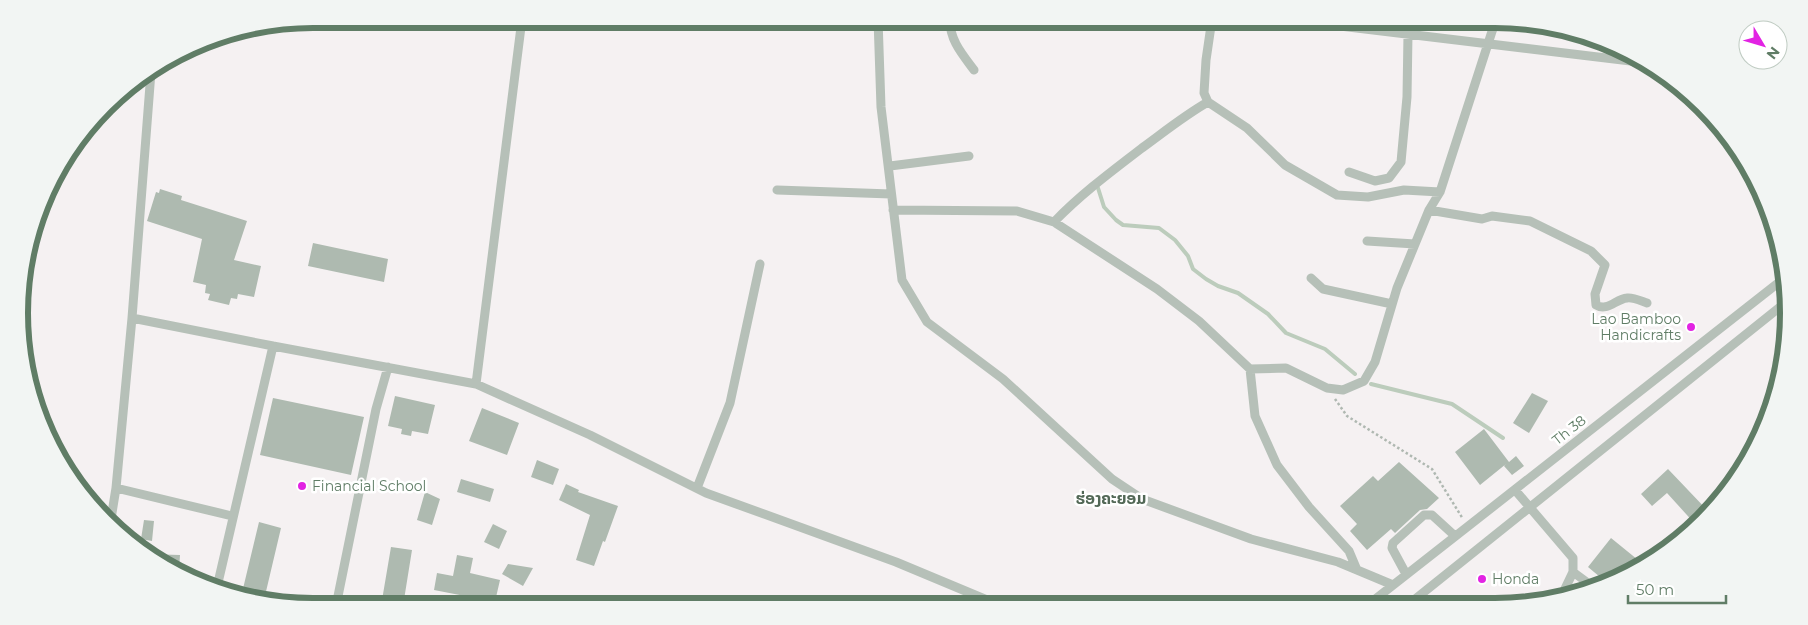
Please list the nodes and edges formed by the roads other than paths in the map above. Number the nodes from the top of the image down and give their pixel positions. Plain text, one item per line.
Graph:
1 (521, 28) edge
2 (878, 28) edge
3 (949, 28) edge
4 (1211, 28) edge
5 (1360, 28) edge
6 (1493, 28) edge
7 (1408, 34) junction
8 (1487, 44) junction
9 (1629, 61) edge
10 (974, 70) dead end
11 (151, 78) edge
12 (1208, 102) junction
13 (969, 156) dead end
14 (890, 166) junction
15 (1349, 172) dead end
16 (777, 190) dead end
17 (1440, 192) junction
18 (891, 194) junction
19 (893, 210) junction
20 (1429, 210) junction
21 (1054, 222) junction
22 (1368, 241) dead end
23 (1415, 244) junction
24 (760, 264) dead end
25 (1311, 278) dead end
26 (1779, 282) edge
27 (1647, 303) dead end
28 (1392, 304) junction
29 (1780, 307) edge
30 (132, 318) junction
31 (273, 346) junction
32 (388, 367) junction
33 (1250, 369) junction
34 (476, 384) junction
35 (116, 488) junction
36 (697, 488) junction
37 (1515, 490) junction
38 (1530, 508) junction
39 (112, 515) edge
40 (232, 516) junction
41 (1455, 536) junction
42 (1357, 570) junction
43 (1573, 572) junction
44 (1406, 574) junction
45 (218, 581) edge
46 (1587, 582) edge
47 (1393, 585) junction
48 (1565, 589) edge
49 (338, 598) edge
50 (982, 598) edge
51 (1377, 598) edge
52 (1417, 598) edge

1 - 34 street
2 - 14 street
3 - 10 street
4 - 12 street
5 - 7 street
6 - 8 street
7 - 8 street
7 - 15 street
8 - 9 street
8 - 17 street
11 - 30 street
12 - 17 street
12 - 21 street
13 - 14 street
14 - 18 street
16 - 18 street
17 - 20 street
18 - 19 street
19 - 21 street
19 - 42 street
20 - 23 street
20 - 27 street
21 - 33 street
22 - 23 street
23 - 28 street
24 - 36 street
25 - 28 street
26 - 37 street, Th 38
28 - 33 street
29 - 38 street
30 - 31 street
30 - 35 street
31 - 32 street
31 - 40 street
32 - 34 street
32 - 49 street
33 - 42 street
34 - 36 street
35 - 39 street
35 - 40 street
36 - 50 street
37 - 38 street
37 - 41 street, Th 38
38 - 43 street
38 - 52 street
40 - 45 street
41 - 44 street, Th 38
41 - 44 street
42 - 47 street
43 - 46 street
43 - 48 street
44 - 47 street, Th 38
47 - 51 street, Th 38

